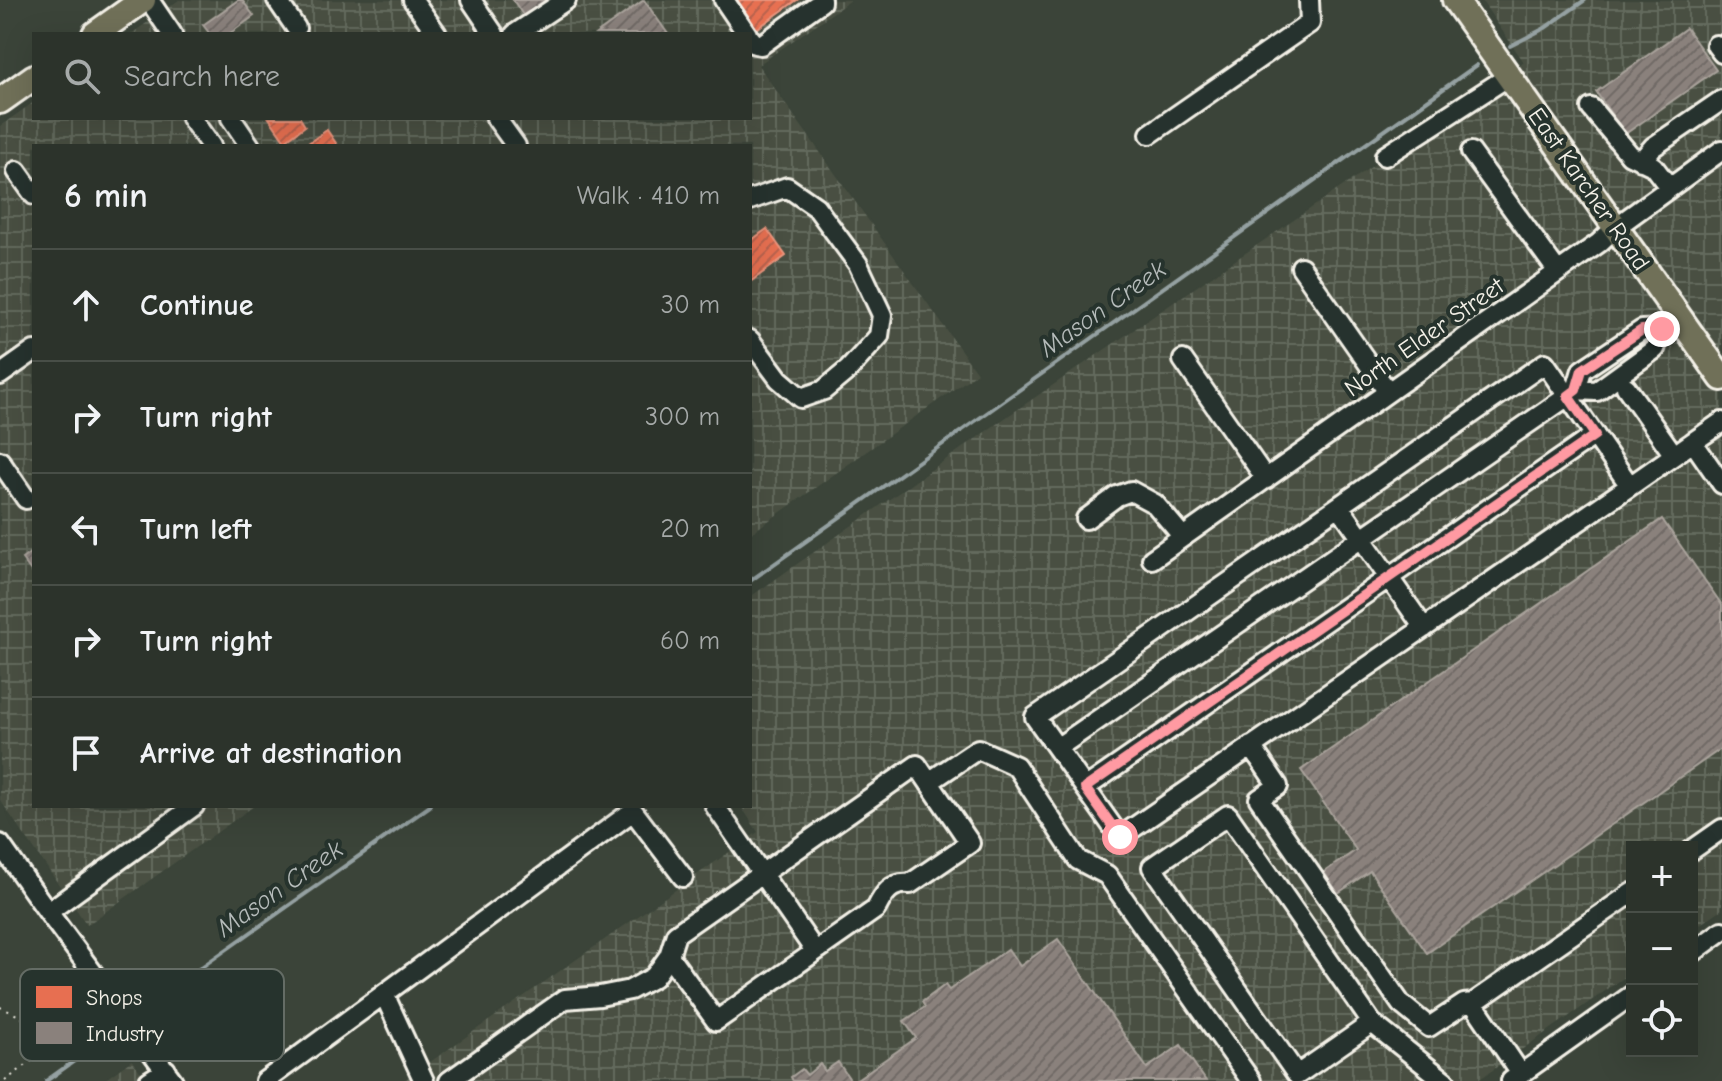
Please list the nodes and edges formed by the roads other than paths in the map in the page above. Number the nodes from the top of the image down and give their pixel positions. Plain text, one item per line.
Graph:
1 (146, 0) edge
2 (277, 0) edge
3 (413, 0) edge
4 (471, 0) edge
5 (566, 0) edge
6 (724, 0) edge
7 (821, 0) edge
8 (1309, 0) edge
9 (1455, 0) edge
10 (296, 28) dead end
11 (98, 32) edge
12 (170, 32) edge
13 (436, 32) edge
14 (493, 32) edge
15 (518, 32) edge
16 (746, 32) edge
17 (752, 40) edge
18 (1509, 76) junction
19 (32, 78) edge
20 (1722, 100) edge
21 (0, 101) edge
22 (1591, 108) dead end
23 (192, 120) edge
24 (232, 120) edge
25 (497, 120) edge
26 (1150, 134) dead end
27 (210, 144) edge
28 (249, 144) edge
29 (515, 144) edge
30 (1722, 150) edge
31 (1471, 152) dead end
32 (1385, 156) dead end
33 (1641, 161) junction
34 (17, 171) dead end
35 (1669, 187) junction
36 (32, 192) edge
37 (752, 199) edge
38 (1616, 227) junction
39 (1301, 267) dead end
40 (1558, 272) junction
41 (1670, 323) junction
42 (752, 343) edge
43 (32, 352) edge
44 (1183, 360) dead end
45 (0, 375) edge
46 (1722, 378) edge
47 (1626, 387) dead end
48 (1388, 392) junction
49 (1572, 393) junction
50 (1722, 422) edge
51 (1595, 435) junction
52 (1693, 442) junction
53 (1674, 455) junction
54 (0, 461) edge
55 (1266, 479) junction
56 (1722, 484) edge
57 (1630, 486) junction
58 (26, 499) dead end
59 (1339, 506) junction
60 (1086, 519) dead end
61 (1183, 537) junction
62 (1361, 538) junction
63 (1152, 559) dead end
64 (1389, 578) junction
65 (1424, 628) junction
66 (1251, 746) junction
67 (1057, 748) junction
68 (929, 782) junction
69 (1085, 788) junction
70 (191, 808) edge
71 (716, 808) edge
72 (1722, 829) edge
73 (0, 844) edge
74 (1698, 846) edge
75 (763, 874) junction
76 (683, 877) dead end
77 (1626, 897) edge
78 (48, 912) junction
79 (1722, 931) edge
80 (1698, 948) edge
81 (815, 951) junction
82 (673, 962) junction
83 (90, 969) edge
84 (384, 994) junction
85 (1626, 999) edge
86 (1473, 1003) junction
87 (1372, 1023) junction
88 (170, 1075) edge
89 (1516, 1077) edge
90 (149, 1081) edge
91 (265, 1081) edge
92 (424, 1081) edge
93 (449, 1081) edge
94 (1251, 1081) edge
95 (1445, 1081) edge

1 - 11 main road
1 - 12 street
2 - 10 street
3 - 13 street
4 - 14 street
5 - 15 street
6 - 16 street
7 - 17 street
8 - 26 street
9 - 18 main road, East Karcher Road
18 - 32 street
18 - 38 main road, East Karcher Road
19 - 21 main road
20 - 33 street
22 - 33 street
23 - 27 street
24 - 28 street
25 - 29 street
30 - 35 street, North Elder Street
31 - 40 street
33 - 35 street
34 - 36 street
35 - 38 street, North Elder Street
37 - 42 street
38 - 40 street, North Elder Street
38 - 41 main road, East Karcher Road
39 - 48 street
40 - 48 street, North Elder Street
41 - 46 main road, East Karcher Road
41 - 49 street
43 - 45 street
44 - 55 street
47 - 53 street
48 - 55 street, North Elder Street
49 - 51 street
49 - 59 street
49 - 62 street
50 - 52 street
51 - 57 street
51 - 64 street
52 - 53 street
52 - 56 street
53 - 57 street
54 - 58 street
55 - 61 street, North Elder Street
57 - 65 street
59 - 62 street
59 - 67 street
60 - 61 street
61 - 63 street, North Elder Street
62 - 64 street
62 - 67 street
64 - 65 street
64 - 69 street
65 - 66 street
66 - 69 street
66 - 86 street
67 - 69 street
68 - 75 street
68 - 81 street
68 - 94 street
70 - 78 street
71 - 75 street
72 - 74 street
73 - 78 street
75 - 81 street
75 - 82 street
76 - 84 street
77 - 86 street
78 - 83 street
79 - 80 street
81 - 82 street
82 - 93 street
84 - 91 street
84 - 92 street
85 - 89 street
86 - 89 street
87 - 87 street
87 - 95 street
88 - 90 street

